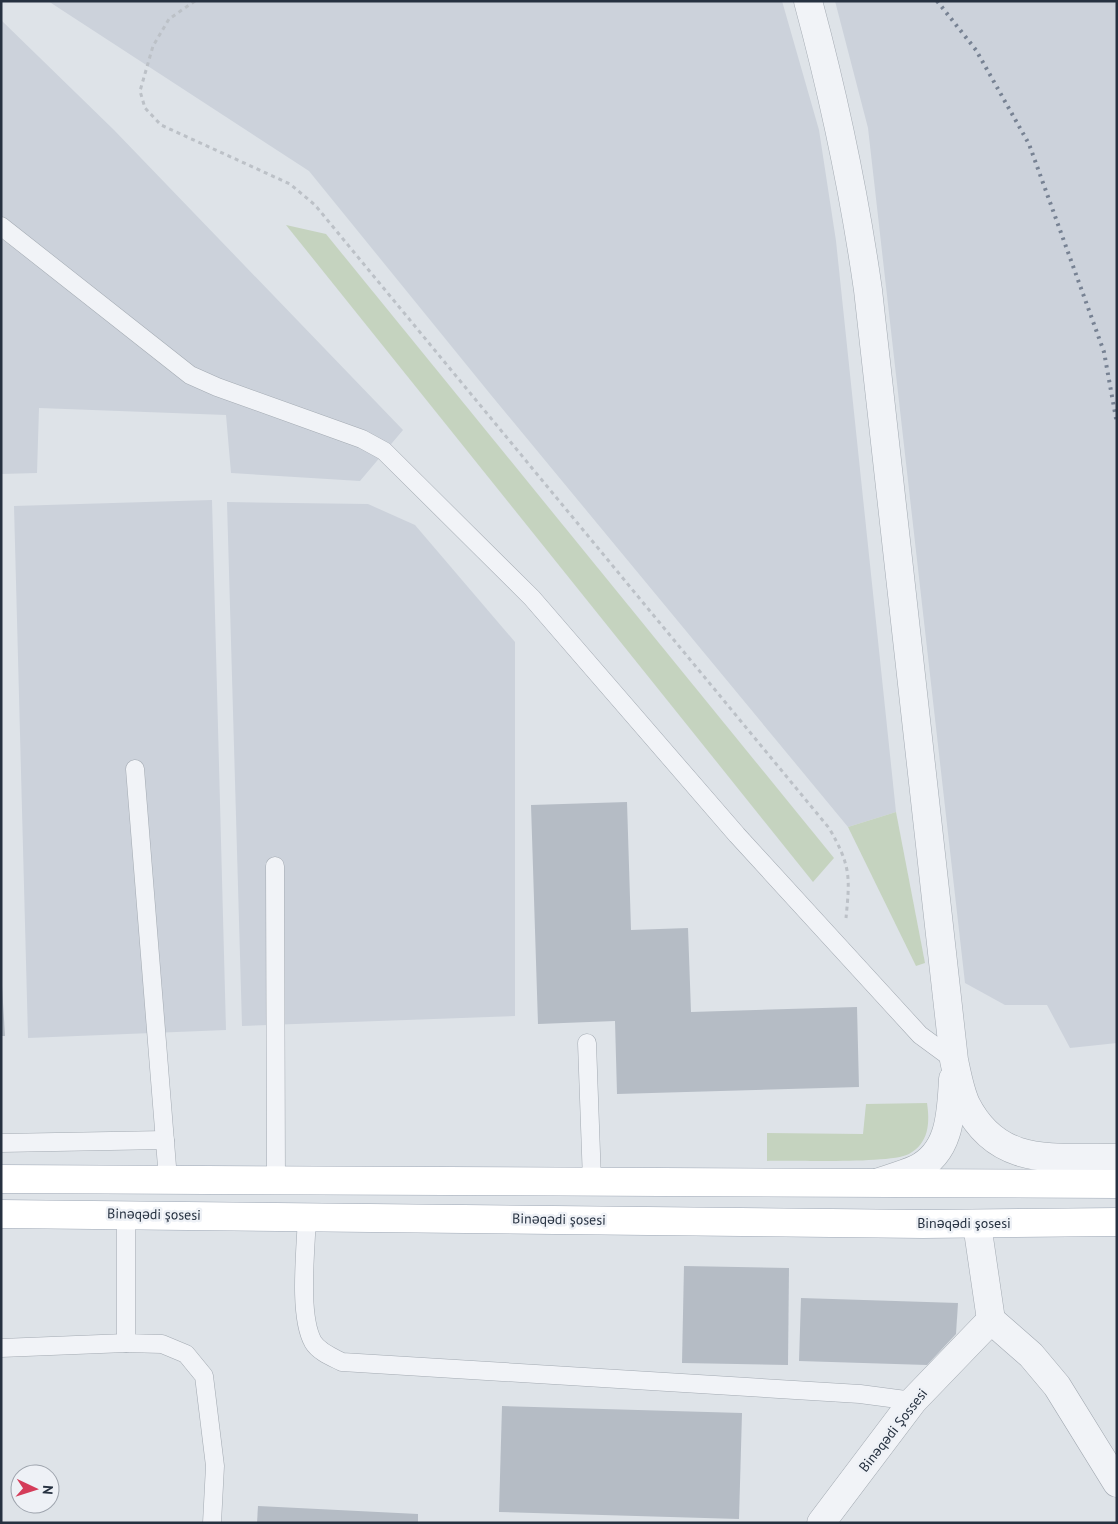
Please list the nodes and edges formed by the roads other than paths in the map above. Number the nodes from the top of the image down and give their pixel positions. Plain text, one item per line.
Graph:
1 (808, 1) edge
2 (1, 226) edge
3 (135, 769) dead end
4 (275, 866) dead end
5 (587, 1043) dead end
6 (954, 1060) junction
7 (165, 1140) junction
8 (1, 1143) edge
9 (1117, 1158) edge
10 (168, 1178) junction
11 (1, 1179) edge
12 (276, 1181) junction
13 (592, 1181) junction
14 (876, 1183) junction
15 (975, 1183) junction
16 (1117, 1184) edge
17 (1, 1214) edge
18 (126, 1214) junction
19 (307, 1216) junction
20 (1117, 1222) edge
21 (977, 1224) junction
22 (991, 1320) junction
23 (126, 1343) junction
24 (1, 1348) edge
25 (913, 1401) junction
26 (1117, 1483) edge
27 (212, 1523) edge
28 (821, 1523) edge

1 - 6 street
2 - 6 lane
3 - 7 lane
4 - 12 lane
5 - 13 lane
6 - 9 street
6 - 14 street
7 - 8 lane
7 - 10 lane
10 - 11 main road
10 - 12 main road
12 - 13 main road
13 - 14 main road
14 - 15 main road
15 - 16 main road
15 - 21 main road
17 - 18 main road, Binəqədi şosesi
18 - 19 main road, Binəqədi şosesi
18 - 23 lane
19 - 21 main road, Binəqədi şosesi
19 - 25 lane
20 - 21 main road, Binəqədi şosesi
21 - 22 street
22 - 25 street, Binəqədi Şossesi
22 - 26 street
23 - 24 lane
23 - 27 lane
25 - 28 street, Binəqədi Şossesi

